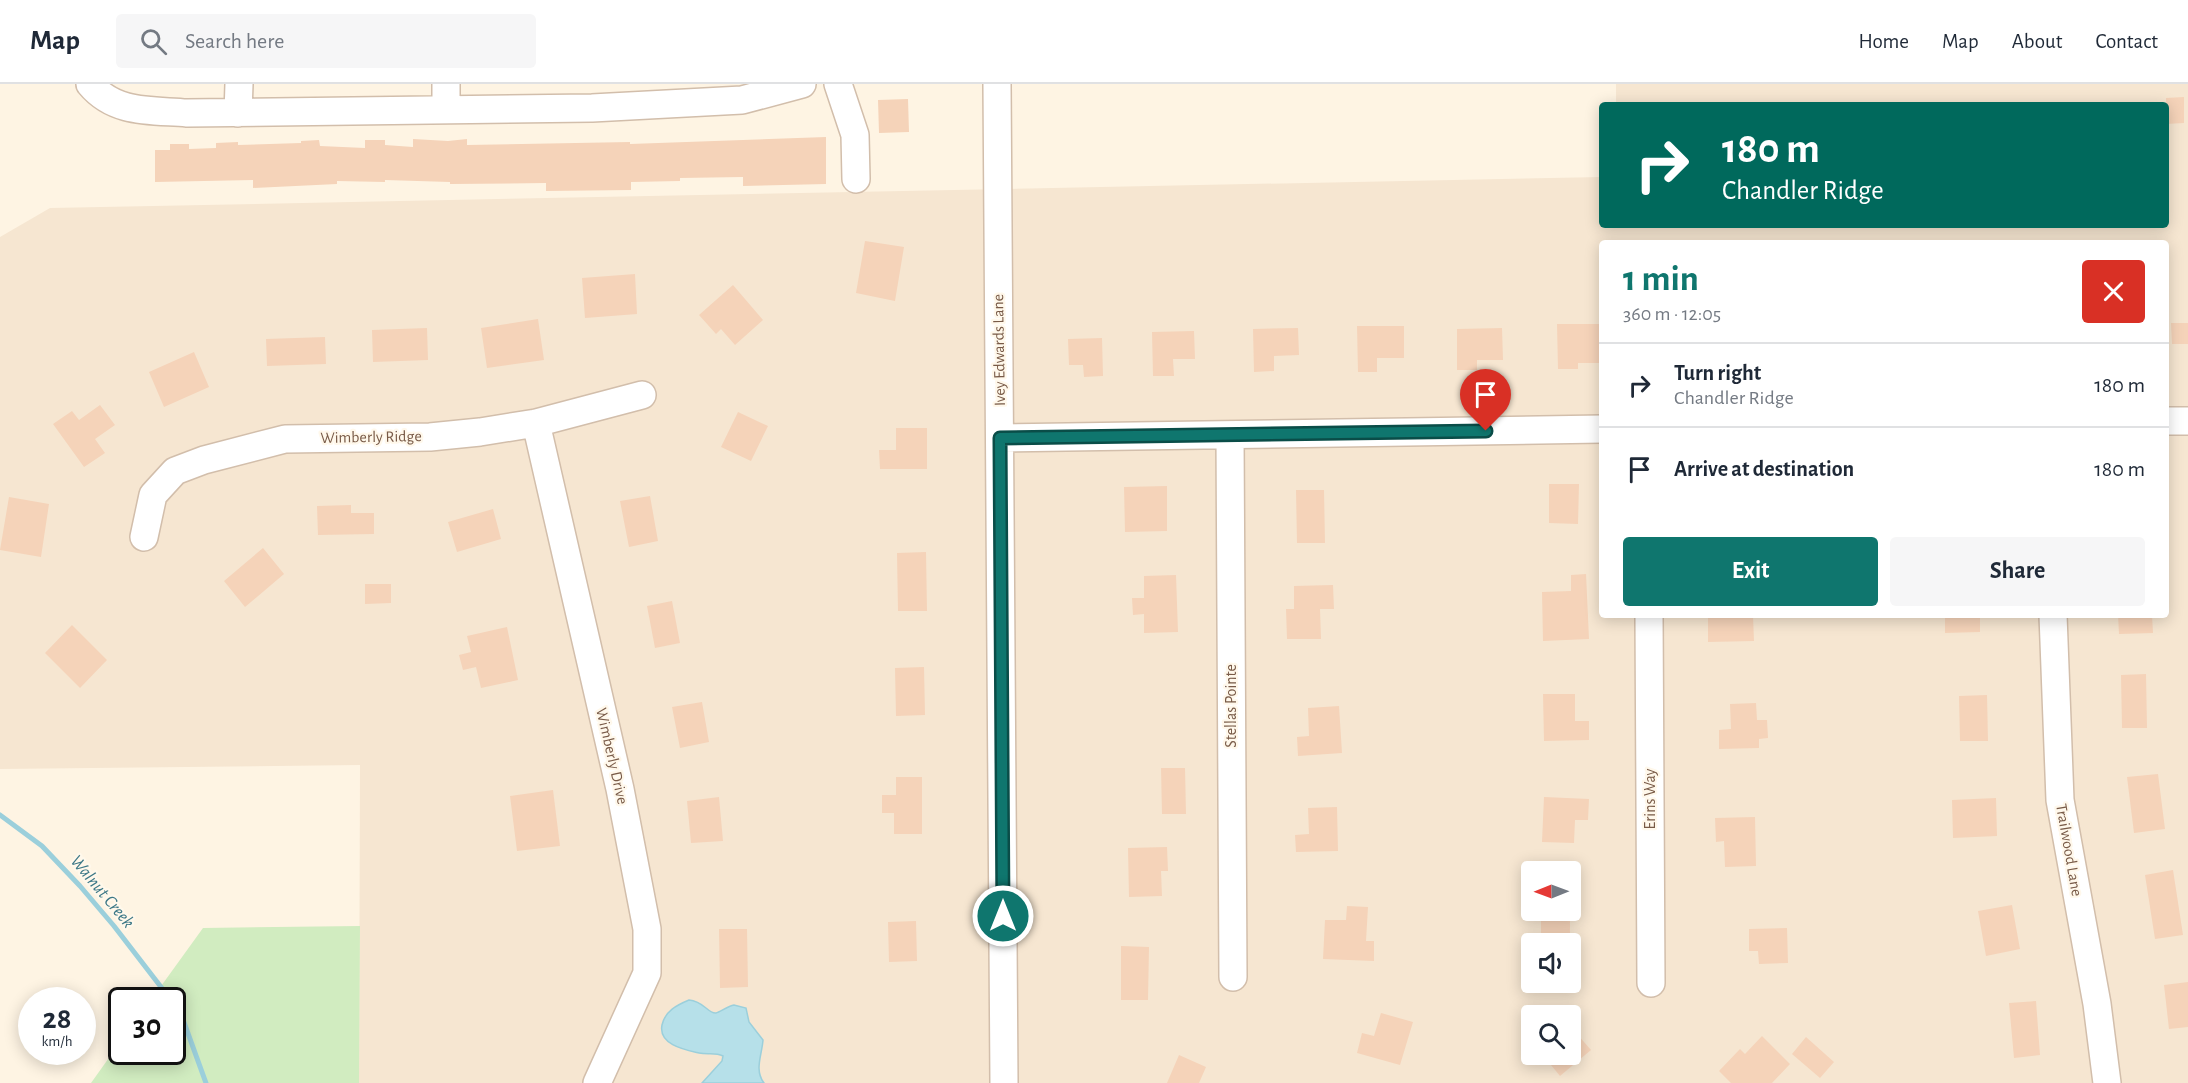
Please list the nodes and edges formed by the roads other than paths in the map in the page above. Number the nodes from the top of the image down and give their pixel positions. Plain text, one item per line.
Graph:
1 (90, 84) edge
2 (239, 84) edge
3 (802, 84) edge
4 (997, 84) edge
5 (839, 85) edge
6 (649, 94) edge
7 (446, 97) edge
8 (238, 113) junction
9 (856, 180) dead end
10 (642, 395) dead end
11 (2169, 421) edge
12 (2188, 421) edge
13 (536, 423) junction
14 (1599, 429) edge
15 (1230, 435) junction
16 (1000, 438) junction
17 (144, 537) dead end
18 (1649, 618) edge
19 (2053, 618) edge
20 (1233, 977) dead end
21 (1651, 983) dead end
22 (597, 1083) edge
23 (1004, 1083) edge
24 (2107, 1083) edge

1 - 8 street
2 - 8 street
3 - 6 street
4 - 16 street, Ivey Edwards Lane
5 - 9 street
6 - 7 street
7 - 8 street
10 - 13 street, Wimberly Ridge
11 - 12 street
13 - 17 street, Wimberly Ridge
13 - 22 street, Wimberly Drive
14 - 15 street
15 - 16 street
15 - 20 street, Stellas Pointe
16 - 23 street, Ivey Edwards Lane
18 - 21 street, Erins Way
19 - 24 street, Trailwood Lane

